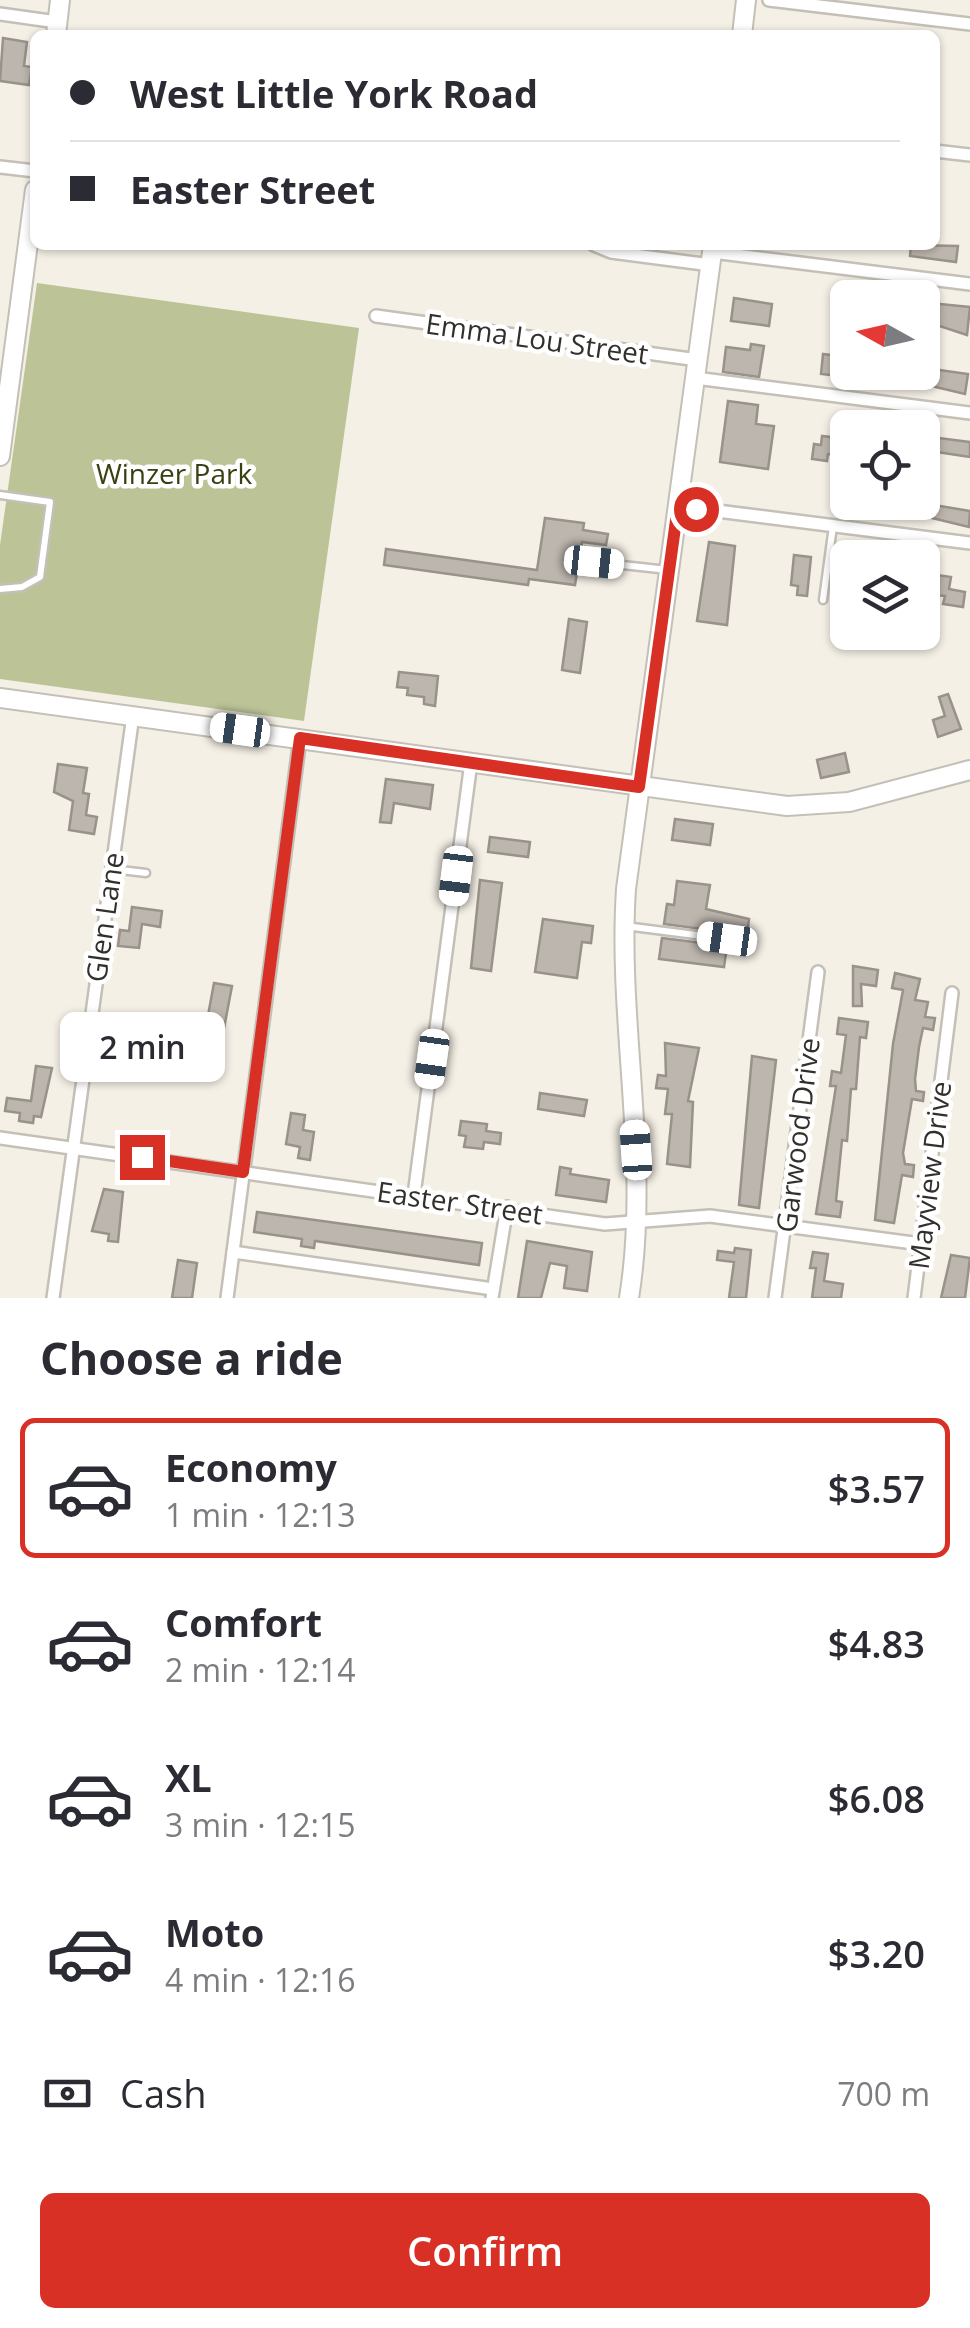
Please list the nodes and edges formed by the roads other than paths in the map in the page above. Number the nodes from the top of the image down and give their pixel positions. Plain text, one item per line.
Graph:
1 (60, 0) edge
2 (746, 0) edge
3 (769, 0) edge
4 (0, 14) edge
5 (970, 24) edge
6 (56, 28) edge
7 (743, 30) edge
8 (940, 151) edge
9 (970, 155) edge
10 (0, 167) edge
11 (30, 170) edge
12 (30, 220) edge
13 (606, 250) edge
14 (712, 254) edge
15 (970, 284) edge
16 (376, 316) dead end
17 (6, 362) edge
18 (696, 369) junction
19 (970, 413) edge
20 (0, 456) edge
21 (0, 496) edge
22 (678, 506) junction
23 (832, 526) junction
24 (970, 544) edge
25 (594, 562) dead end
26 (669, 570) junction
27 (0, 590) edge
28 (823, 600) dead end
29 (0, 698) edge
30 (133, 716) junction
31 (300, 738) junction
32 (471, 762) junction
33 (970, 770) edge
34 (639, 787) junction
35 (111, 868) junction
36 (146, 873) dead end
37 (624, 926) junction
38 (727, 939) dead end
39 (818, 972) dead end
40 (952, 993) dead end
41 (0, 1138) edge
42 (74, 1147) junction
43 (243, 1172) junction
44 (414, 1195) junction
45 (506, 1207) junction
46 (638, 1223) junction
47 (785, 1227) junction
48 (921, 1244) junction
49 (233, 1252) junction
50 (493, 1294) edge
51 (53, 1298) edge
52 (227, 1298) edge
53 (629, 1298) edge
54 (776, 1298) edge
55 (914, 1298) edge

1 - 6 street
2 - 7 street
3 - 5 street
4 - 6 street
8 - 9 street
10 - 11 street
12 - 17 street
13 - 14 street
14 - 15 street
14 - 18 street
16 - 18 street, Emma Lou Street
17 - 20 street
18 - 19 street, Emma Lou Street
18 - 22 street
21 - 27 lane
22 - 23 street
22 - 26 street
23 - 24 street
23 - 28 lane
25 - 26 lane
26 - 34 street
29 - 30 street
30 - 31 street
30 - 35 street, Glen Lane
31 - 32 street
31 - 43 street
32 - 34 street
32 - 44 street
33 - 34 street
34 - 37 street
35 - 36 lane
35 - 42 street, Glen Lane
37 - 38 lane
37 - 46 street
39 - 47 street, Garwood Drive
40 - 48 street, Mayview Drive
41 - 42 street, Easter Street
42 - 43 street, Easter Street
42 - 51 street, Glen Lane
43 - 44 street, Easter Street
43 - 49 street
44 - 45 street, Easter Street
45 - 46 street, Easter Street
45 - 50 street
46 - 47 street, Easter Street
46 - 53 street
47 - 48 street, Easter Street
47 - 54 street, Garwood Drive
48 - 55 street, Mayview Drive
49 - 50 street
49 - 52 street

